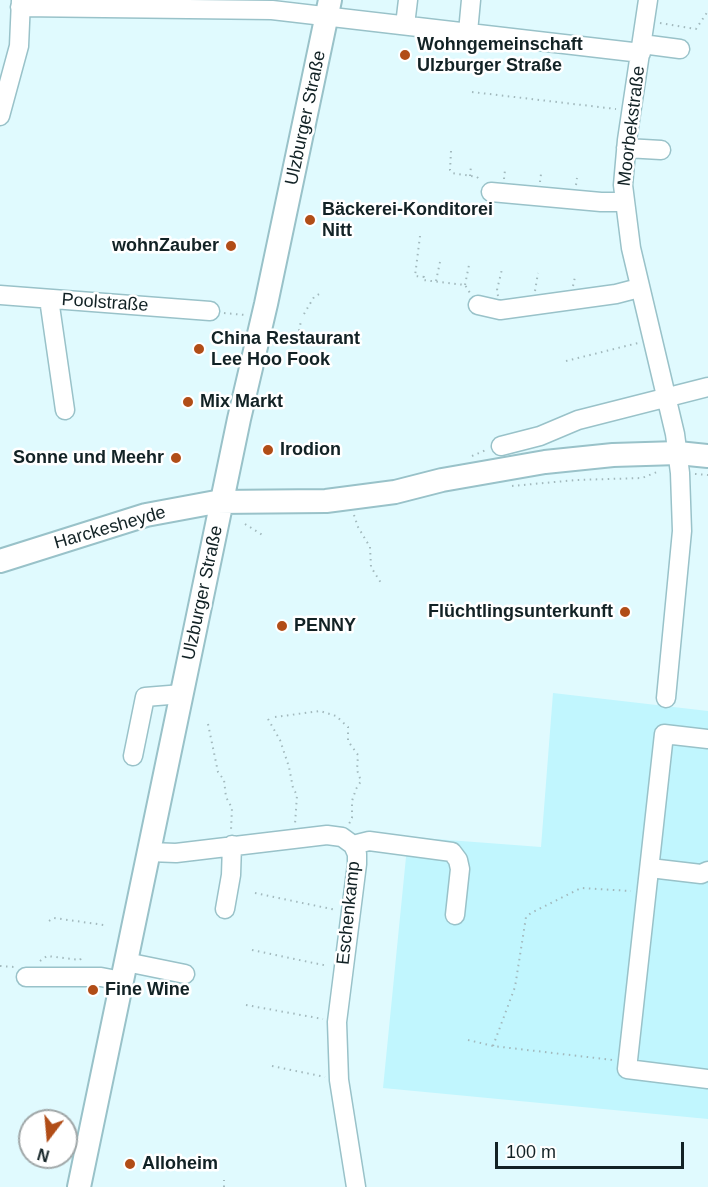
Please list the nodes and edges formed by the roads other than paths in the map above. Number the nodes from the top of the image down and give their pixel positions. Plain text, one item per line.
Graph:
1 (408, 0) edge
2 (471, 0) edge
3 (648, 0) edge
4 (21, 3) edge
5 (299, 4) edge
6 (329, 8) edge
7 (405, 25) junction
8 (468, 32) junction
9 (641, 48) junction
10 (680, 49) dead end
11 (0, 116) edge
12 (626, 148) junction
13 (661, 150) dead end
14 (490, 192) road end
15 (625, 202) junction
16 (639, 288) junction
17 (0, 296) edge
18 (49, 299) junction
19 (478, 305) road end
20 (210, 311) road end
21 (708, 387) edge
22 (667, 397) junction
23 (65, 410) dead end
24 (540, 436) junction
25 (501, 446) dead end
26 (678, 453) junction
27 (545, 462) junction
28 (707, 469) edge
29 (223, 502) junction
30 (0, 561) edge
31 (182, 694) junction
32 (666, 698) dead end
33 (708, 739) edge
34 (133, 756) dead end
35 (348, 841) junction
36 (232, 845) junction
37 (149, 852) junction
38 (650, 868) junction
39 (708, 871) edge
40 (225, 909) dead end
41 (455, 915) dead end
42 (124, 971) junction
43 (185, 974) dead end
44 (26, 977) dead end
45 (708, 1079) edge
46 (79, 1187) edge
47 (356, 1187) edge

1 - 7 street
2 - 8 street
3 - 9 street, Moorbekstraße
4 - 5 street
4 - 11 street
5 - 6 street
6 - 7 street
6 - 29 main road, Ulzburger Straße
7 - 8 street
8 - 9 street
9 - 10 street
9 - 12 street, Moorbekstraße
12 - 13 street
12 - 15 street, Moorbekstraße
14 - 15 street
15 - 16 street, Moorbekstraße
16 - 19 street
16 - 22 street, Moorbekstraße
17 - 18 street, Poolstraße
18 - 20 street, Poolstraße
18 - 23 street
21 - 22 street
22 - 24 street
22 - 26 street, Moorbekstraße
24 - 25 street
24 - 27 street
26 - 27 main road, Harckesheyde
26 - 28 main road, Harckesheyde
26 - 32 street, Moorbekstraße
27 - 29 main road, Harckesheyde
29 - 30 main road, Harckesheyde
29 - 31 main road, Ulzburger Straße
31 - 34 street
31 - 37 main road, Ulzburger Straße
33 - 38 street
35 - 36 street, Eschenkamp
35 - 41 street
35 - 47 street, Eschenkamp
36 - 37 street, Eschenkamp
36 - 40 street
37 - 42 main road, Ulzburger Straße
38 - 39 street
38 - 45 street
42 - 43 street
42 - 44 street
42 - 46 main road, Ulzburger Straße

